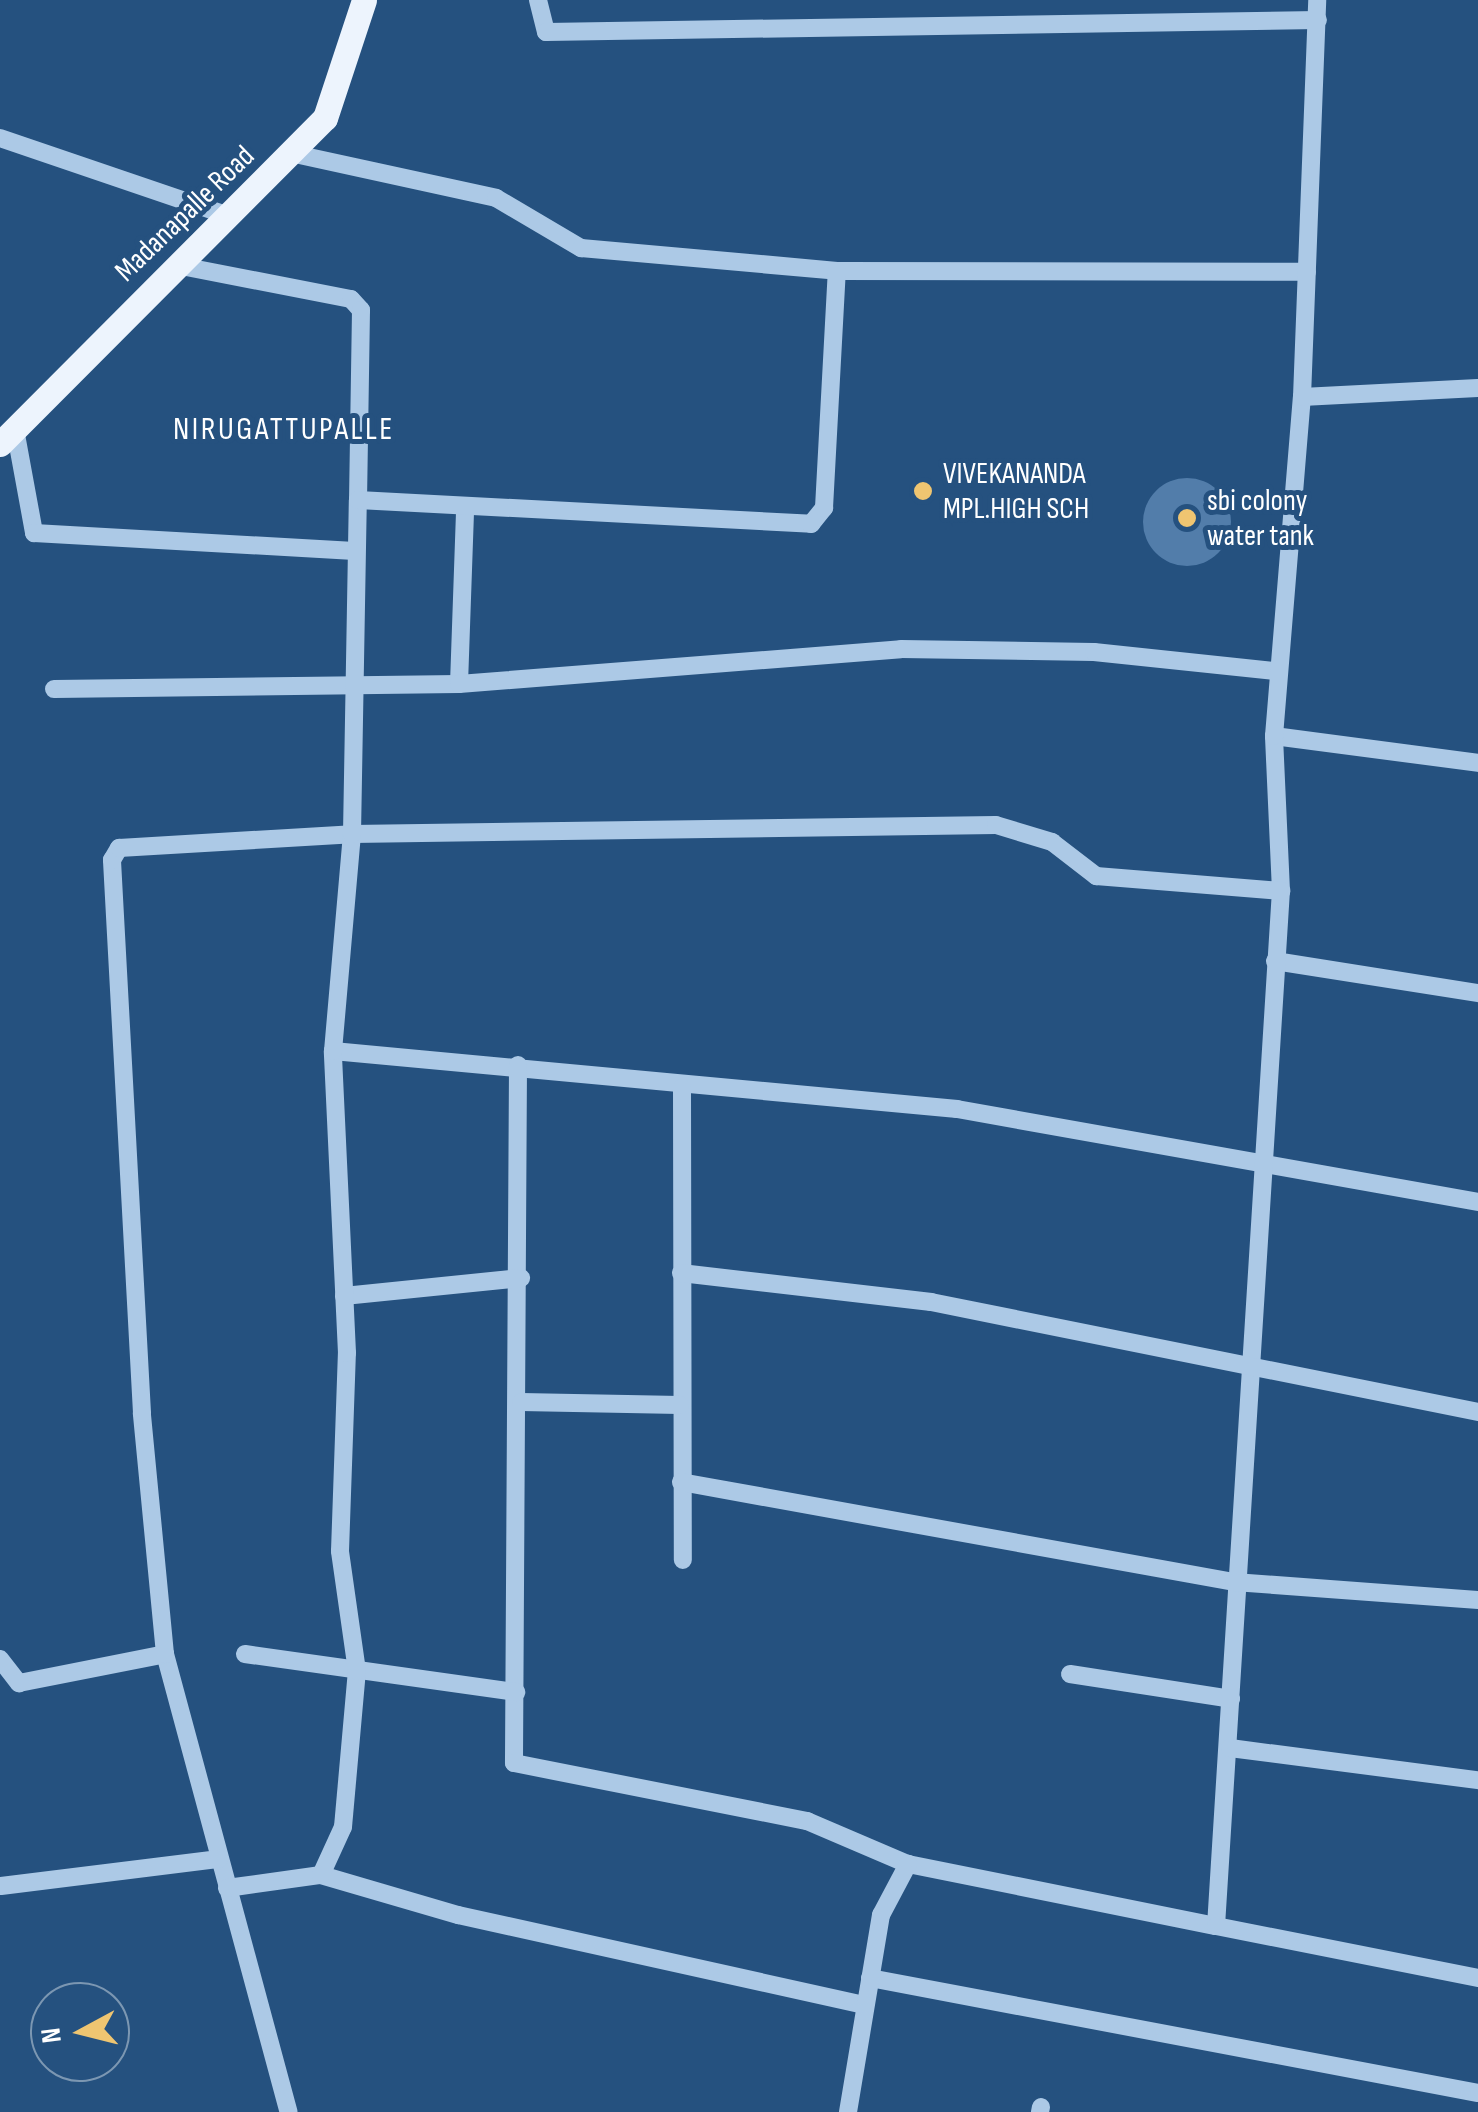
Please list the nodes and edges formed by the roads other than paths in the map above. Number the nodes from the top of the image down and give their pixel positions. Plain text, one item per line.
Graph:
1 (364, 0) edge
2 (538, 0) edge
3 (1317, 0) edge
4 (1318, 20) junction
5 (0, 138) edge
6 (295, 154) junction
7 (230, 216) junction
8 (176, 265) junction
9 (837, 271) junction
10 (1307, 272) junction
11 (1478, 388) edge
12 (1302, 396) junction
13 (7, 436) edge
14 (358, 500) junction
15 (464, 513) junction
16 (354, 551) junction
17 (1276, 671) junction
18 (459, 684) junction
19 (357, 686) junction
20 (54, 688) dead end
21 (1274, 736) junction
22 (1478, 763) edge
23 (352, 834) junction
24 (1281, 891) junction
25 (1275, 961) junction
26 (1478, 993) edge
27 (333, 1050) junction
28 (518, 1065) junction
29 (682, 1088) junction
30 (1262, 1170) junction
31 (1478, 1202) edge
32 (681, 1273) junction
33 (520, 1278) junction
34 (344, 1296) junction
35 (1250, 1372) junction
36 (521, 1402) junction
37 (680, 1405) junction
38 (1478, 1412) edge
39 (682, 1482) junction
40 (683, 1560) dead end
41 (1234, 1582) junction
42 (1478, 1600) edge
43 (165, 1654) junction
44 (245, 1654) dead end
45 (0, 1659) edge
46 (357, 1671) junction
47 (1070, 1674) dead end
48 (516, 1692) junction
49 (1231, 1699) junction
50 (1230, 1748) junction
51 (1478, 1780) edge
52 (219, 1859) junction
53 (908, 1864) junction
54 (321, 1875) junction
55 (1, 1886) edge
56 (226, 1888) junction
57 (1216, 1926) junction
58 (870, 1978) junction
59 (1478, 1978) edge
60 (864, 2006) junction
61 (1478, 2094) edge
62 (289, 2112) edge
63 (848, 2112) edge

1 - 6 main road, Madanapalle Road
2 - 4 street
3 - 4 street
4 - 10 street
5 - 7 street
6 - 7 main road, Madanapalle Road
6 - 9 street
7 - 8 main road, Madanapalle Road
8 - 13 main road, Madanapalle Road
8 - 14 street
9 - 10 street
9 - 15 street
10 - 12 street
11 - 12 street
12 - 17 street
13 - 16 street
14 - 15 street
14 - 16 street
15 - 18 street
16 - 19 street
17 - 18 street
17 - 21 street
18 - 19 street
19 - 20 street
19 - 23 street
21 - 22 street
21 - 24 street
23 - 24 street
23 - 27 street
23 - 43 street
24 - 25 street
25 - 26 street
25 - 30 street
27 - 28 street
27 - 34 street
28 - 29 street
28 - 33 street
29 - 30 street
29 - 32 street
30 - 31 street
30 - 35 street
32 - 35 street
32 - 37 street
33 - 34 street
33 - 36 street
34 - 46 street
35 - 38 street
35 - 41 street
36 - 37 street
36 - 48 street
37 - 39 street
39 - 40 street
39 - 41 street
41 - 42 street
41 - 49 street
43 - 45 street
43 - 52 street
44 - 46 street
46 - 48 street
46 - 54 street
47 - 49 street
48 - 53 street
49 - 50 street
50 - 51 street
50 - 57 street
52 - 55 street
52 - 56 street
53 - 57 street
53 - 58 street
54 - 56 street
54 - 60 street
56 - 62 street
57 - 59 street
58 - 60 street
58 - 61 street
60 - 63 street

